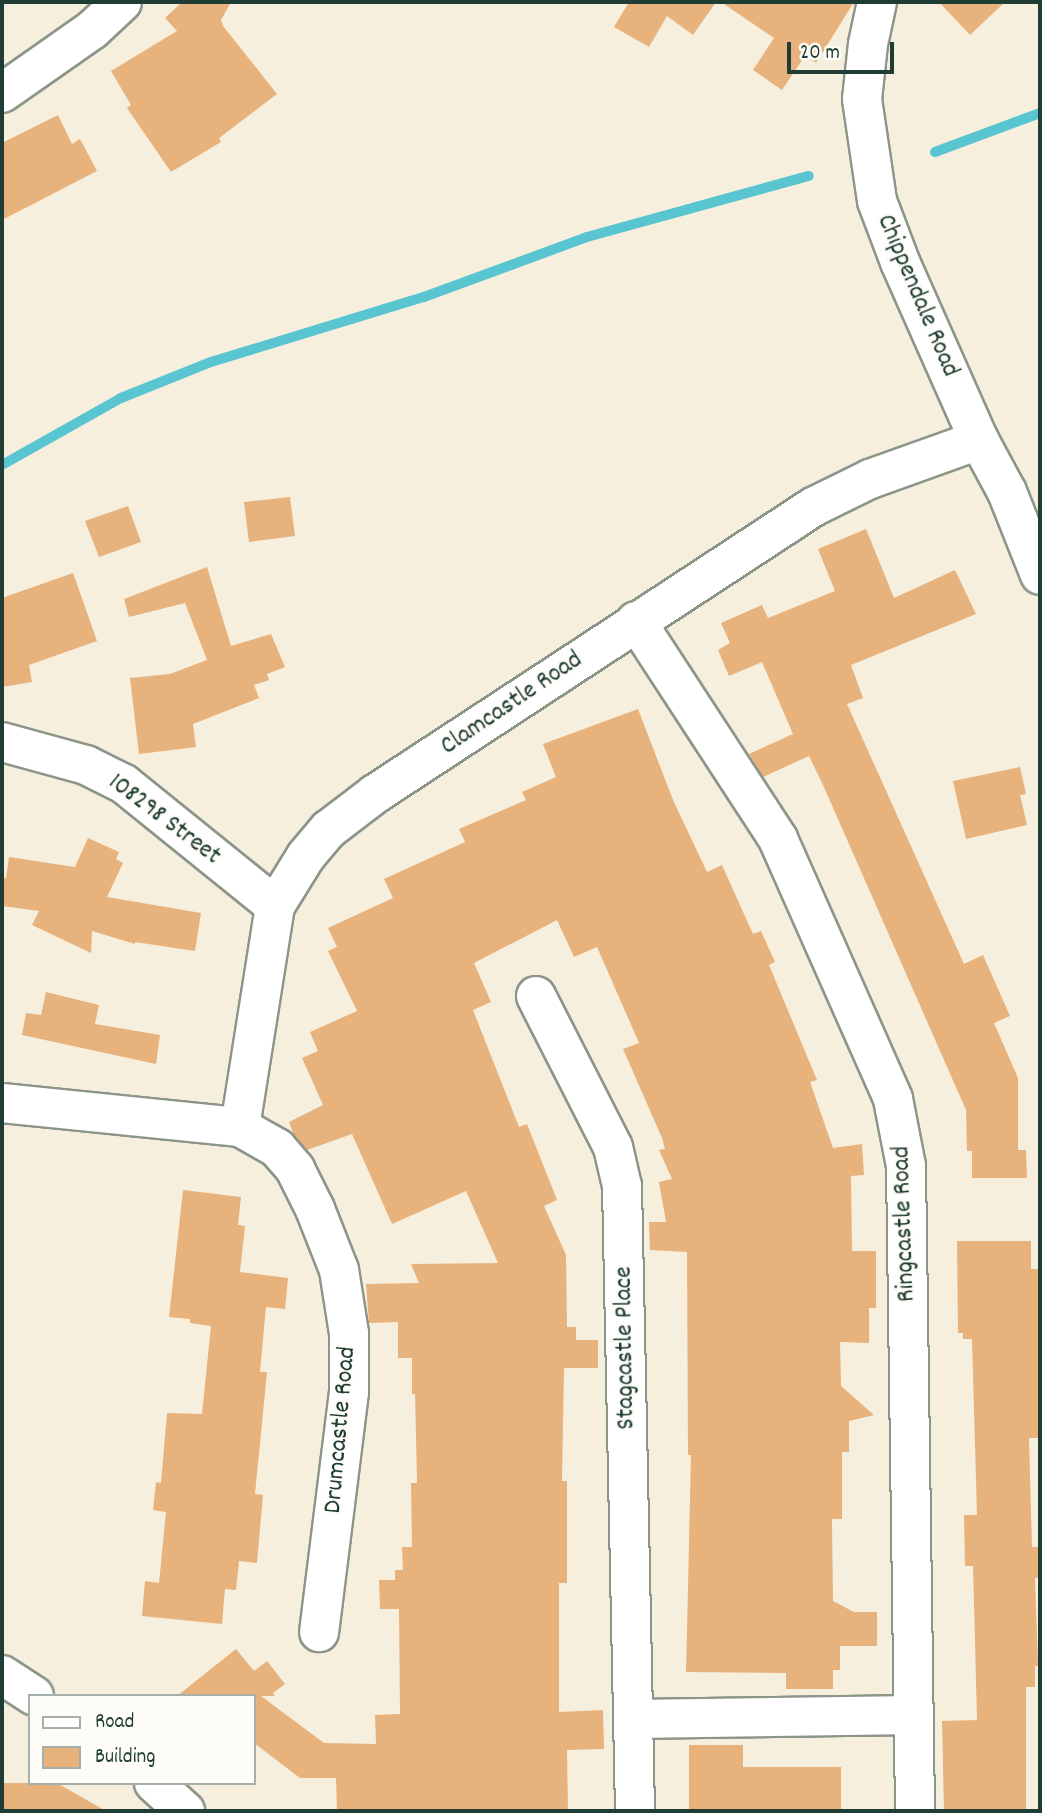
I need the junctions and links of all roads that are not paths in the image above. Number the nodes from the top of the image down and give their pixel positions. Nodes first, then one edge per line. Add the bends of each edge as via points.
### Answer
1 (122, 2) edge
2 (877, 2) edge
3 (2, 93) edge
4 (979, 440) junction
5 (1040, 575) edge
6 (636, 621) junction
7 (2, 742) edge
8 (275, 906) junction
9 (537, 996) dead end
10 (2, 1103) edge
11 (240, 1127) junction
12 (319, 1633) dead end
13 (2, 1675) edge
14 (31, 1694) edge
15 (914, 1715) junction
16 (634, 1719) junction
17 (156, 1785) edge
18 (185, 1811) edge
19 (635, 1811) edge
20 (915, 1811) edge

1 - 3 street via 92,30
2 - 4 street, Chippendale Road via 862,99 877,201
4 - 5 street, Chippendale Road via 1007,492
4 - 6 street, Clamcastle Road via 870,479 813,507
6 - 8 street, Clamcastle Road via 329,829
6 - 15 street, Ringcastle Road via 778,839 893,1099 906,1166
7 - 8 street, 108298 Street via 86,765 124,784
8 - 11 street, Clamcastle Road
9 - 16 street, Stagcastle Place via 613,1147 622,1186
10 - 11 street, Drumcastle Road
11 - 12 street, Drumcastle Road via 278,1148 295,1169 339,1270 345,1307 349,1392
13 - 14 street
15 - 16 street
15 - 20 street, Ringcastle Road
16 - 19 street, Stagcastle Place
17 - 18 street

